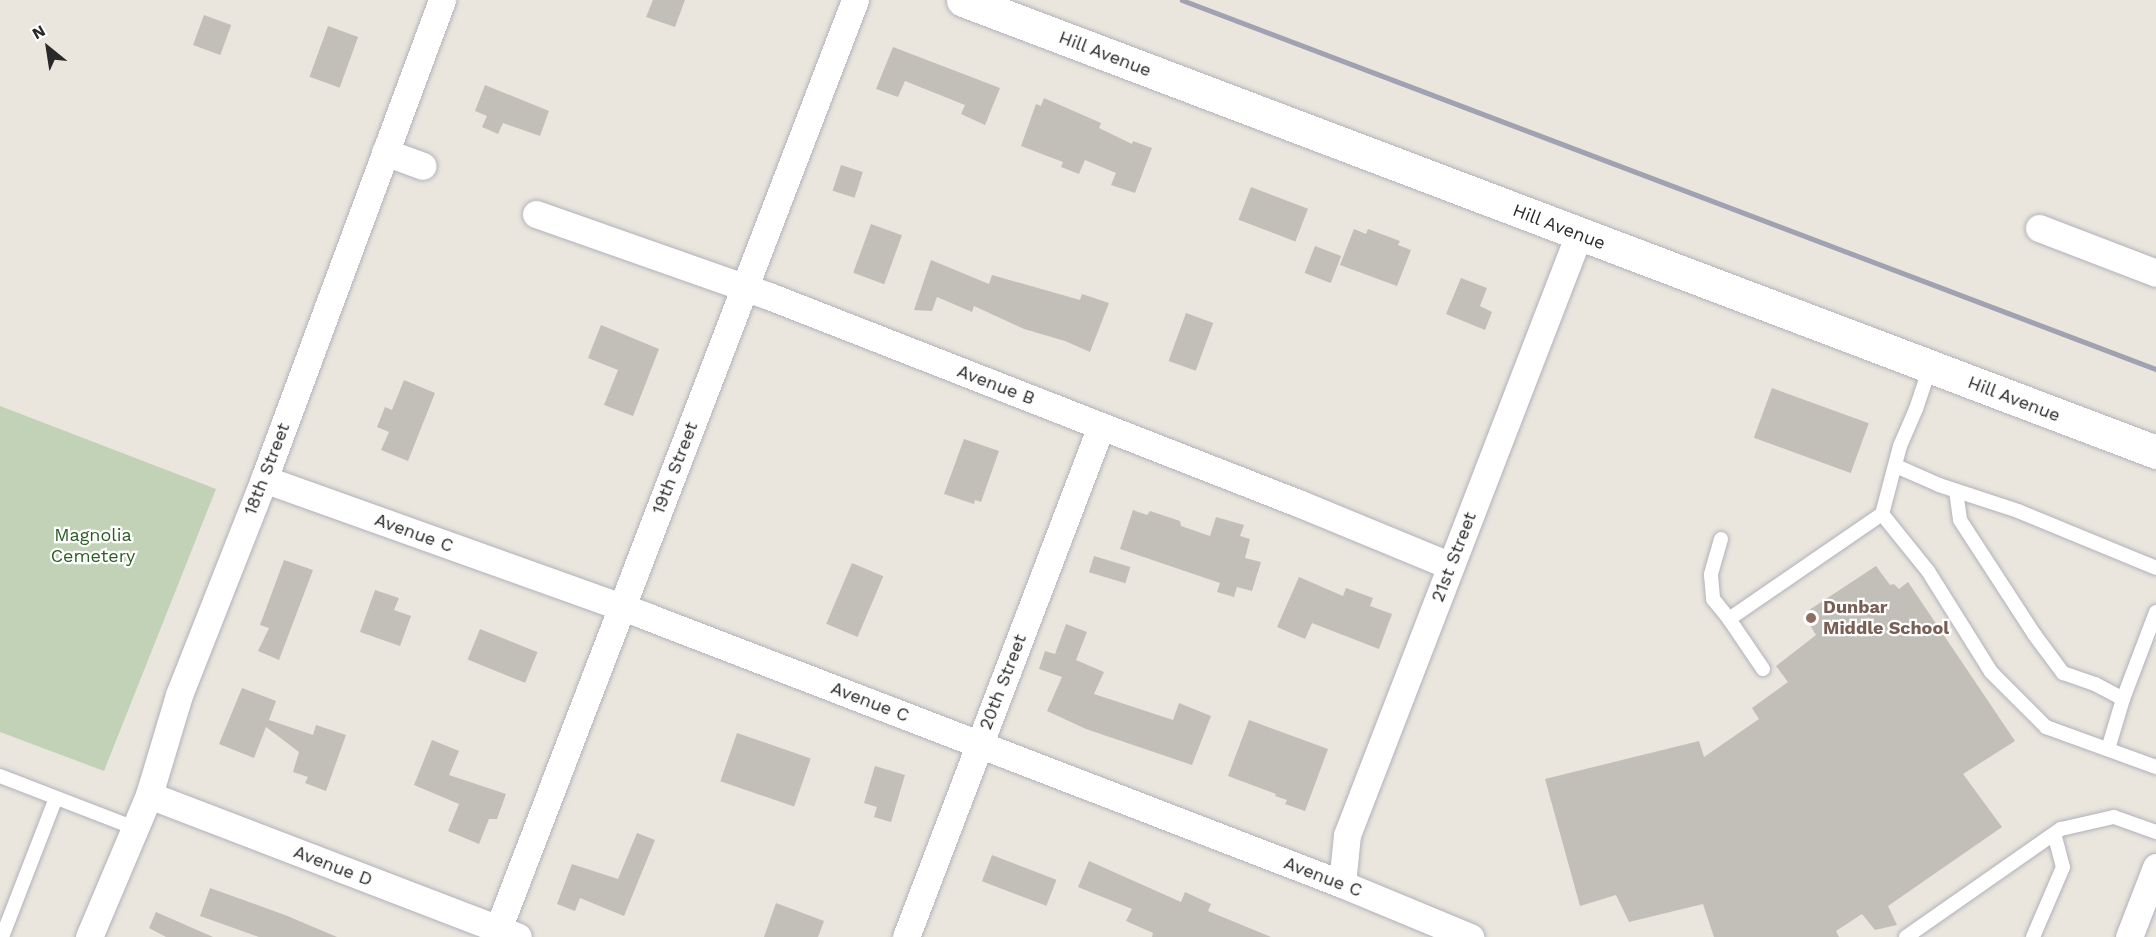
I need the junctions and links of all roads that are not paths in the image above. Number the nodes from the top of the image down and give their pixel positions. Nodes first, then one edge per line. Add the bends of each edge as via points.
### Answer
1 (442, 0) edge
2 (855, 0) edge
3 (963, 0) edge
4 (386, 152) junction
5 (423, 166) dead end
6 (536, 214) dead end
7 (2039, 228) dead end
8 (1579, 234) junction
9 (2156, 273) edge
10 (745, 287) junction
11 (1930, 367) junction
12 (1101, 426) junction
13 (2156, 452) edge
14 (1896, 466) junction
15 (264, 479) junction
16 (1956, 490) junction
17 (1882, 514) junction
18 (1720, 539) dead end
19 (1451, 566) junction
20 (2156, 568) edge
21 (622, 607) junction
22 (2156, 612) edge
23 (1729, 619) junction
24 (1763, 669) dead end
25 (2123, 699) junction
26 (980, 744) junction
27 (2108, 749) junction
28 (2156, 767) edge
29 (0, 776) edge
30 (149, 795) junction
31 (56, 798) junction
32 (135, 828) junction
33 (2156, 832) edge
34 (2054, 834) junction
35 (2156, 867) edge
36 (1342, 884) junction
37 (504, 935) edge
38 (2, 937) edge
39 (89, 937) edge
40 (906, 937) edge
41 (1470, 937) edge
42 (1906, 937) edge
43 (2033, 937) edge
44 (2129, 937) edge

1 - 4 street, 18th Street
2 - 10 street, 19th Street
3 - 8 street, Hill Avenue
4 - 5 street
4 - 15 street, 18th Street
6 - 10 street, Avenue B
7 - 9 street
8 - 11 street, Hill Avenue
8 - 19 street, 21st Street
10 - 12 street, Avenue B
10 - 21 street, 19th Street
11 - 13 street, Hill Avenue
11 - 14 lane
12 - 19 street, Avenue B
12 - 26 street, 20th Street
14 - 16 lane
14 - 17 lane
15 - 21 street, Avenue C
15 - 30 street, 18th Street via 179,695
16 - 20 lane
16 - 25 lane via 1960,520 2063,673
17 - 23 lane
17 - 27 lane via 1928,571 1991,672 2046,727
18 - 23 lane via 1711,575 1713,599
19 - 36 street, 21st Street via 1347,835
21 - 26 street, Avenue C
21 - 37 street, 19th Street
22 - 25 lane
23 - 24 lane
25 - 27 lane
26 - 36 street, Avenue C
26 - 40 street, 20th Street
27 - 28 lane
29 - 31 lane
30 - 32 street, 18th Street
30 - 37 street, Avenue D
31 - 32 lane
31 - 38 lane
32 - 39 street, 18th Street
33 - 34 lane via 2114,817
34 - 42 lane
34 - 43 lane via 2063,867
35 - 44 street
36 - 41 street, Avenue C

